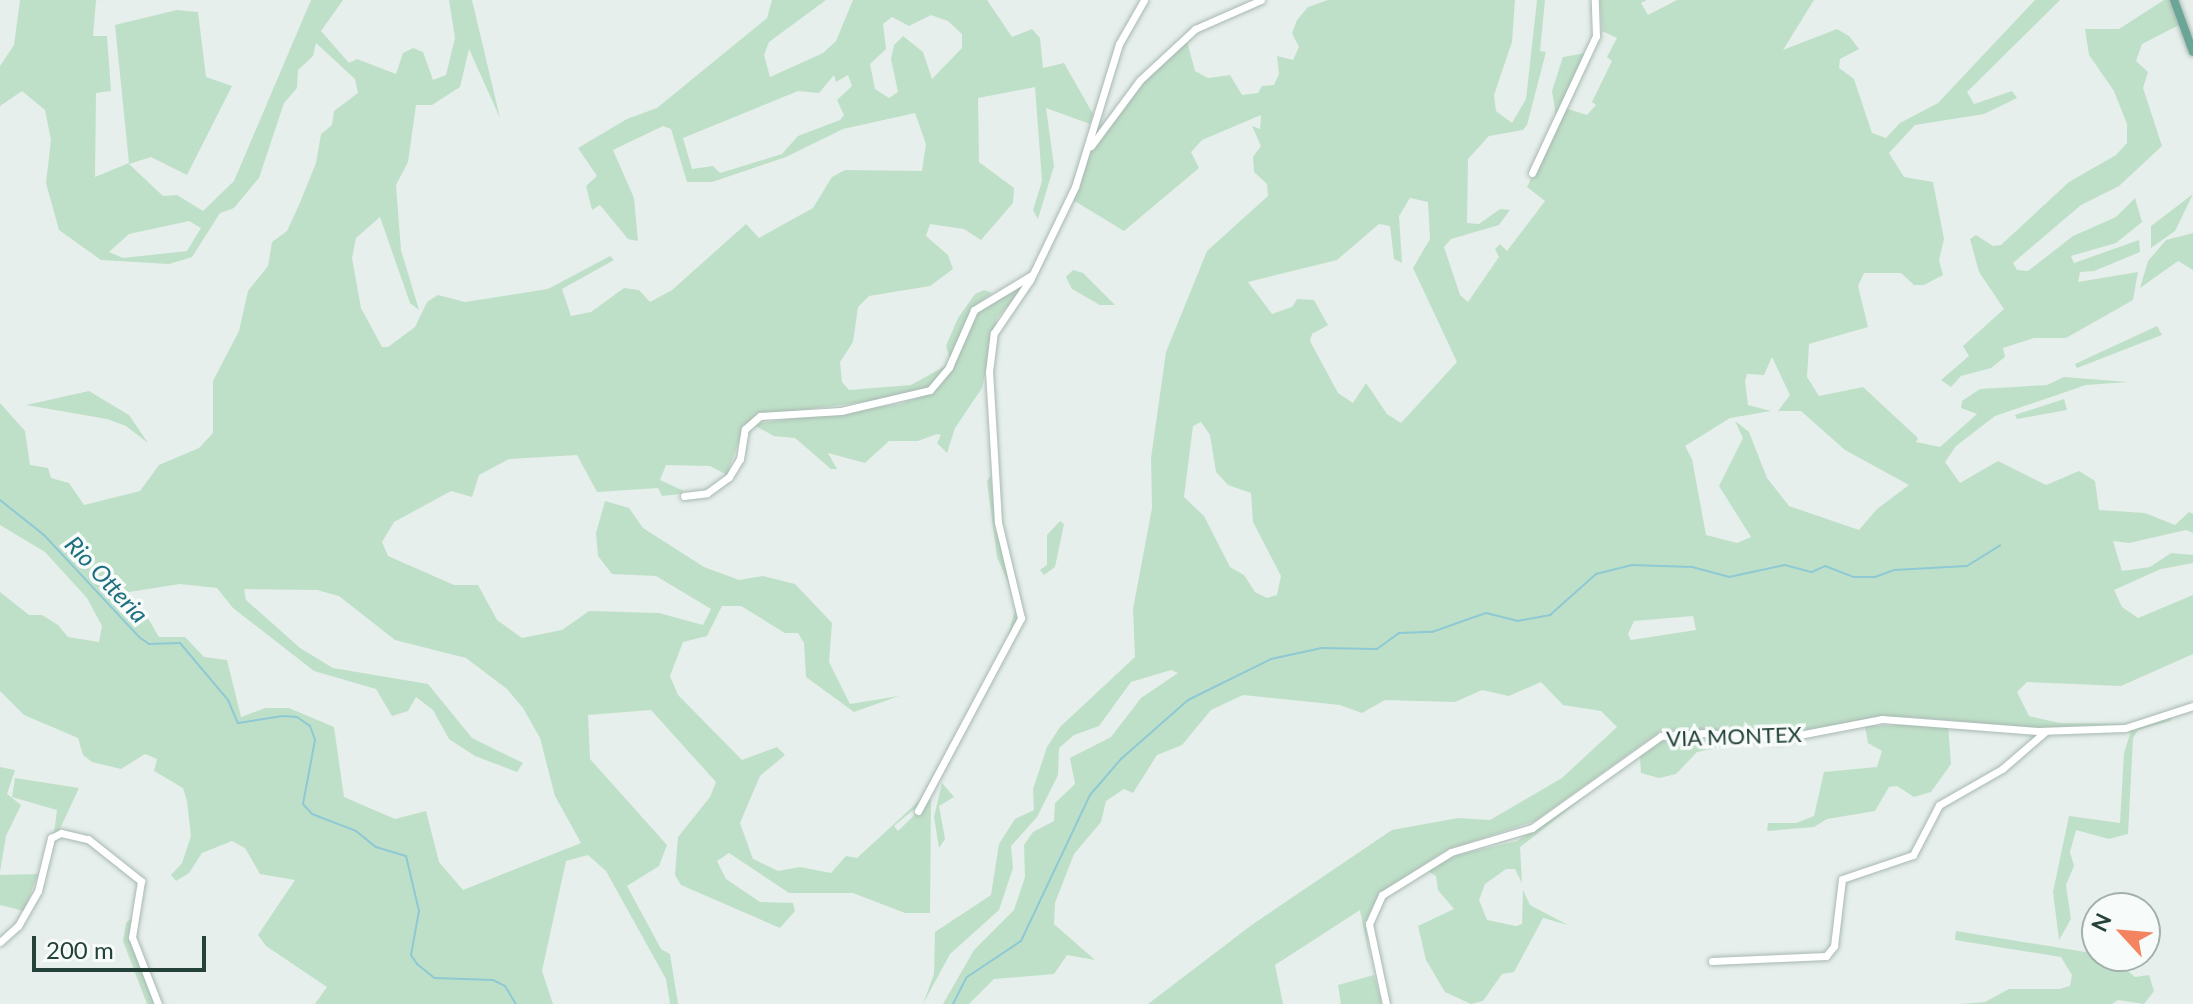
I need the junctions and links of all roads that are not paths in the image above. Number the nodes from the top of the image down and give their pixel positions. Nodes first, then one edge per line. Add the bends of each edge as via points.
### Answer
1 (1144, 0) edge
2 (1261, 0) edge
3 (1595, 0) edge
4 (2174, 0) edge
5 (2193, 52) edge
6 (1087, 151) junction
7 (1532, 173) dead end
8 (1036, 268) junction
9 (684, 496) dead end
10 (2193, 706) edge
11 (2046, 731) junction
12 (918, 811) dead end
13 (0, 942) edge
14 (1712, 961) dead end
15 (158, 1004) edge
16 (1386, 1004) edge

1 - 6 street via 1119,44
2 - 6 street via 1195,29 1140,80
3 - 7 street via 1596,36
4 - 5 main road
6 - 8 street
8 - 9 street via 1020,285 974,310 949,367 930,390 841,411 760,416 745,429 740,459 729,477 707,493
8 - 12 street via 997,323 989,372 998,522 1021,603 1020,625 979,690
10 - 11 street, VIA MONTEX via 2125,728
11 - 14 street via 2002,769 1939,805 1913,855 1842,879 1834,946 1826,956
11 - 16 street, VIA MONTEX via 1882,719 1789,738 1661,736 1532,828 1451,852 1382,895 1369,924
13 - 15 street via 18,926 37,893 51,838 61,833 88,839 141,881 132,937

